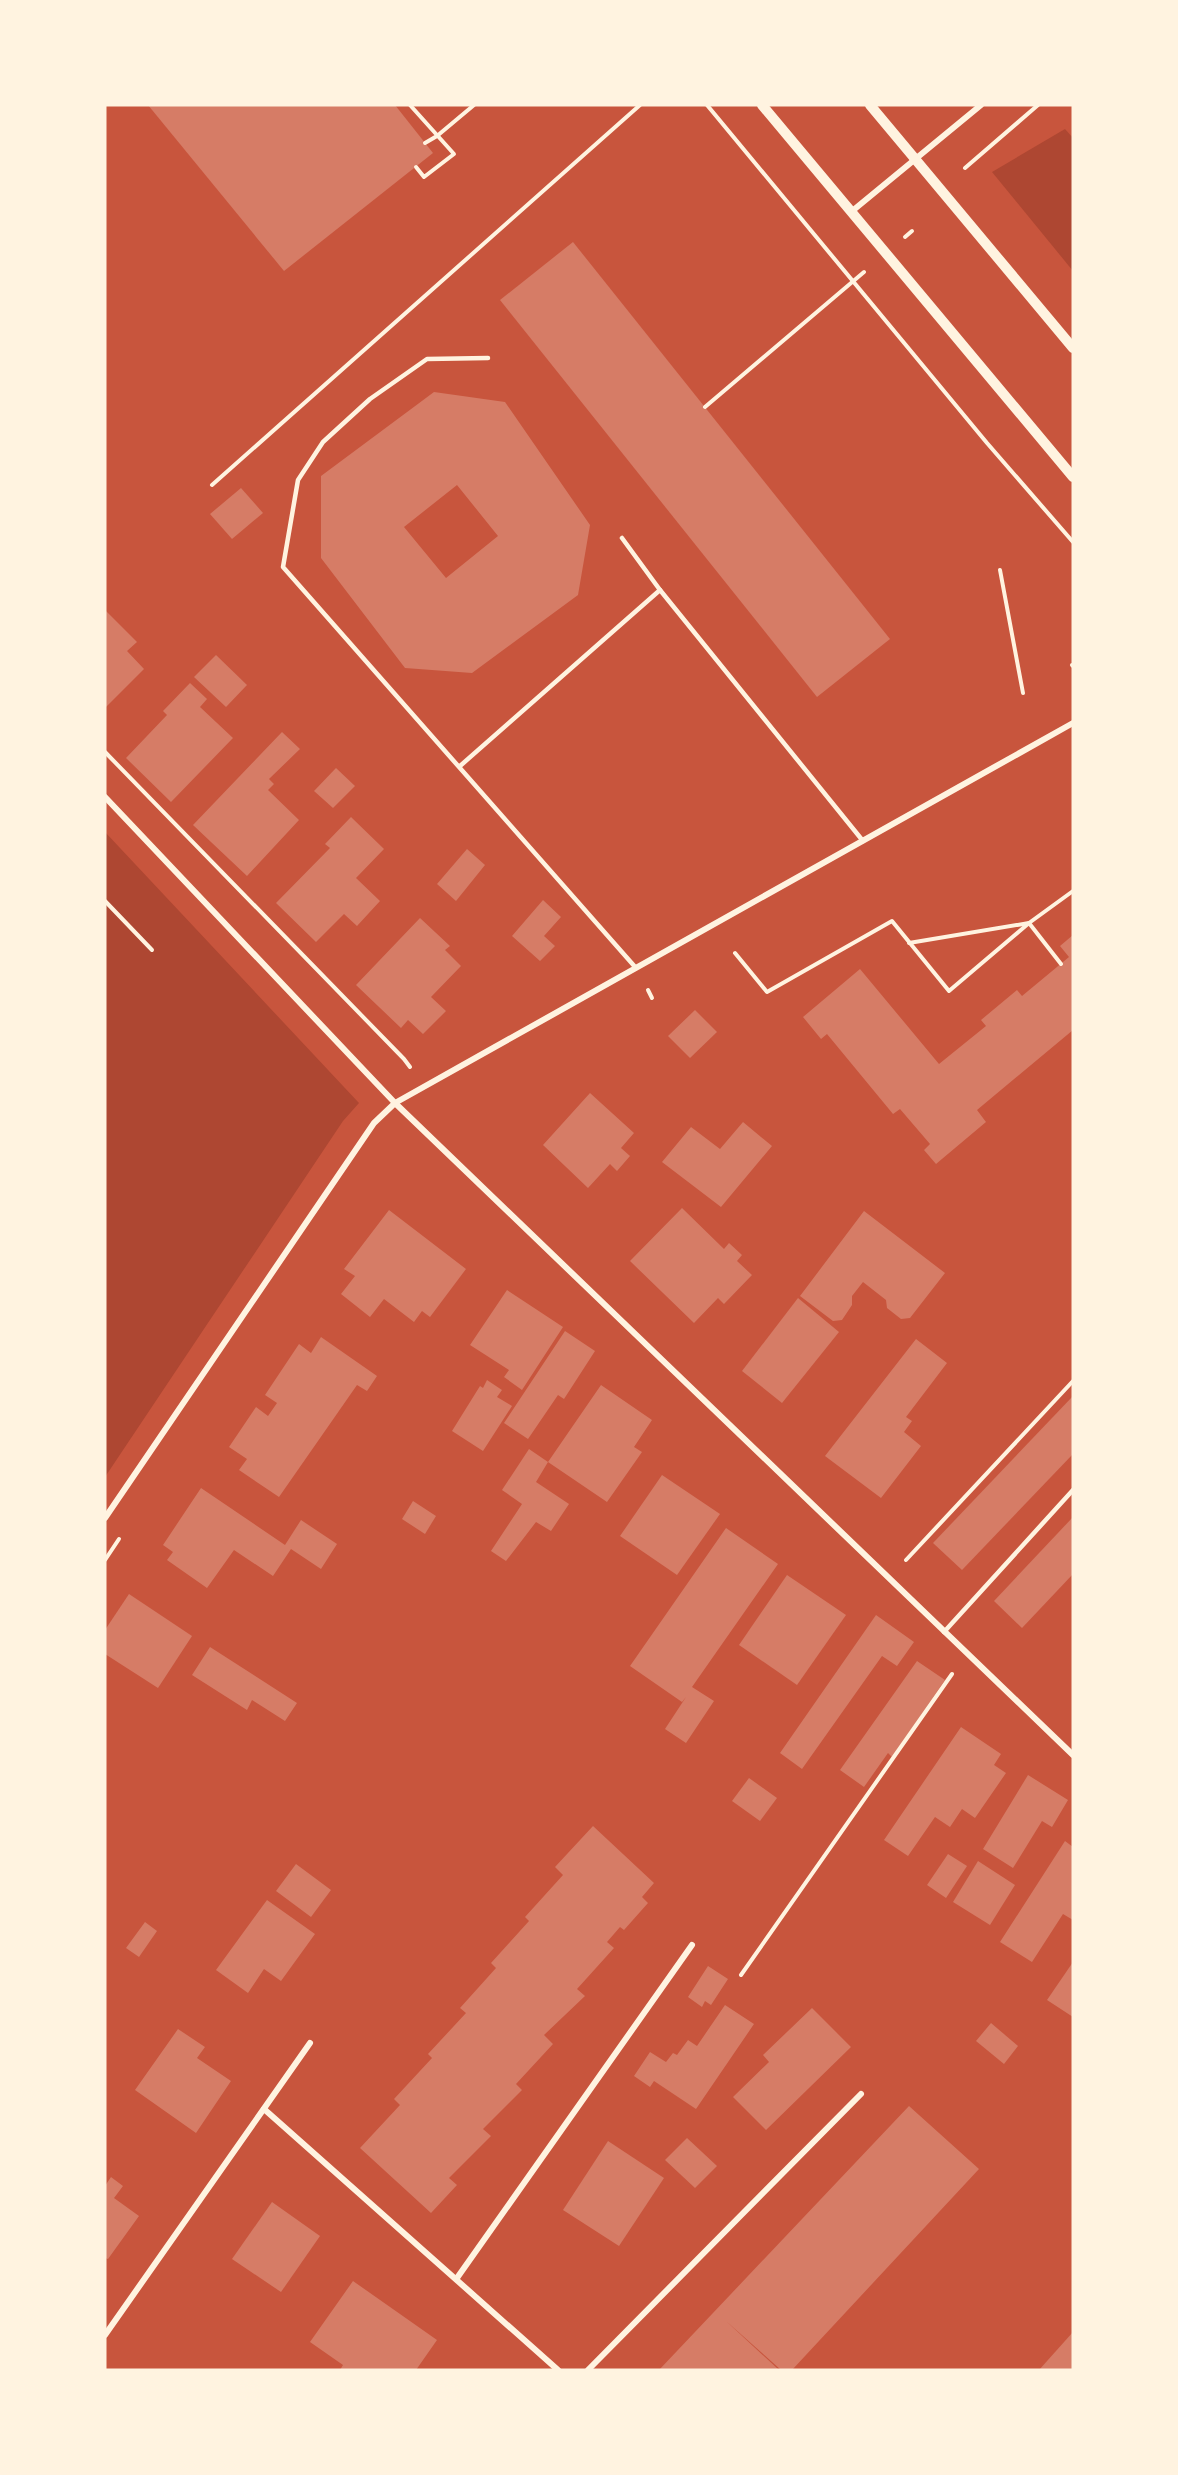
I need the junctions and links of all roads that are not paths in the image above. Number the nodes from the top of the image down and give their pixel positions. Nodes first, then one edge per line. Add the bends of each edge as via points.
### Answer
1 (762, 105) edge
2 (870, 105) edge
3 (981, 105) edge
4 (916, 160) junction
5 (851, 212) junction
6 (1073, 348) edge
7 (488, 358) dead end
8 (1073, 477) edge
9 (622, 538) dead end
10 (660, 590) junction
11 (1073, 723) edge
12 (460, 766) junction
13 (105, 797) edge
14 (863, 841) junction
15 (636, 968) junction
16 (395, 1103) junction
17 (1073, 1490) edge
18 (105, 1518) edge
19 (944, 1632) junction
20 (1073, 1755) edge
21 (692, 1945) dead end
22 (310, 2043) dead end
23 (861, 2094) dead end
24 (264, 2109) junction
25 (457, 2278) junction
26 (105, 2335) edge
27 (558, 2370) edge
28 (588, 2370) edge

1 - 5 street
2 - 4 street
3 - 4 street
4 - 5 street
4 - 6 street
5 - 8 street
7 - 12 lane via 427,359 370,399 323,442 298,480 283,567
9 - 10 lane
10 - 12 lane
10 - 14 lane
11 - 14 street
12 - 15 lane
13 - 16 street
14 - 15 street
15 - 16 street
16 - 18 street via 374,1123
16 - 19 street
17 - 19 lane
19 - 20 street
21 - 25 street
22 - 24 street
23 - 28 street
24 - 25 street
24 - 26 street
25 - 27 street

